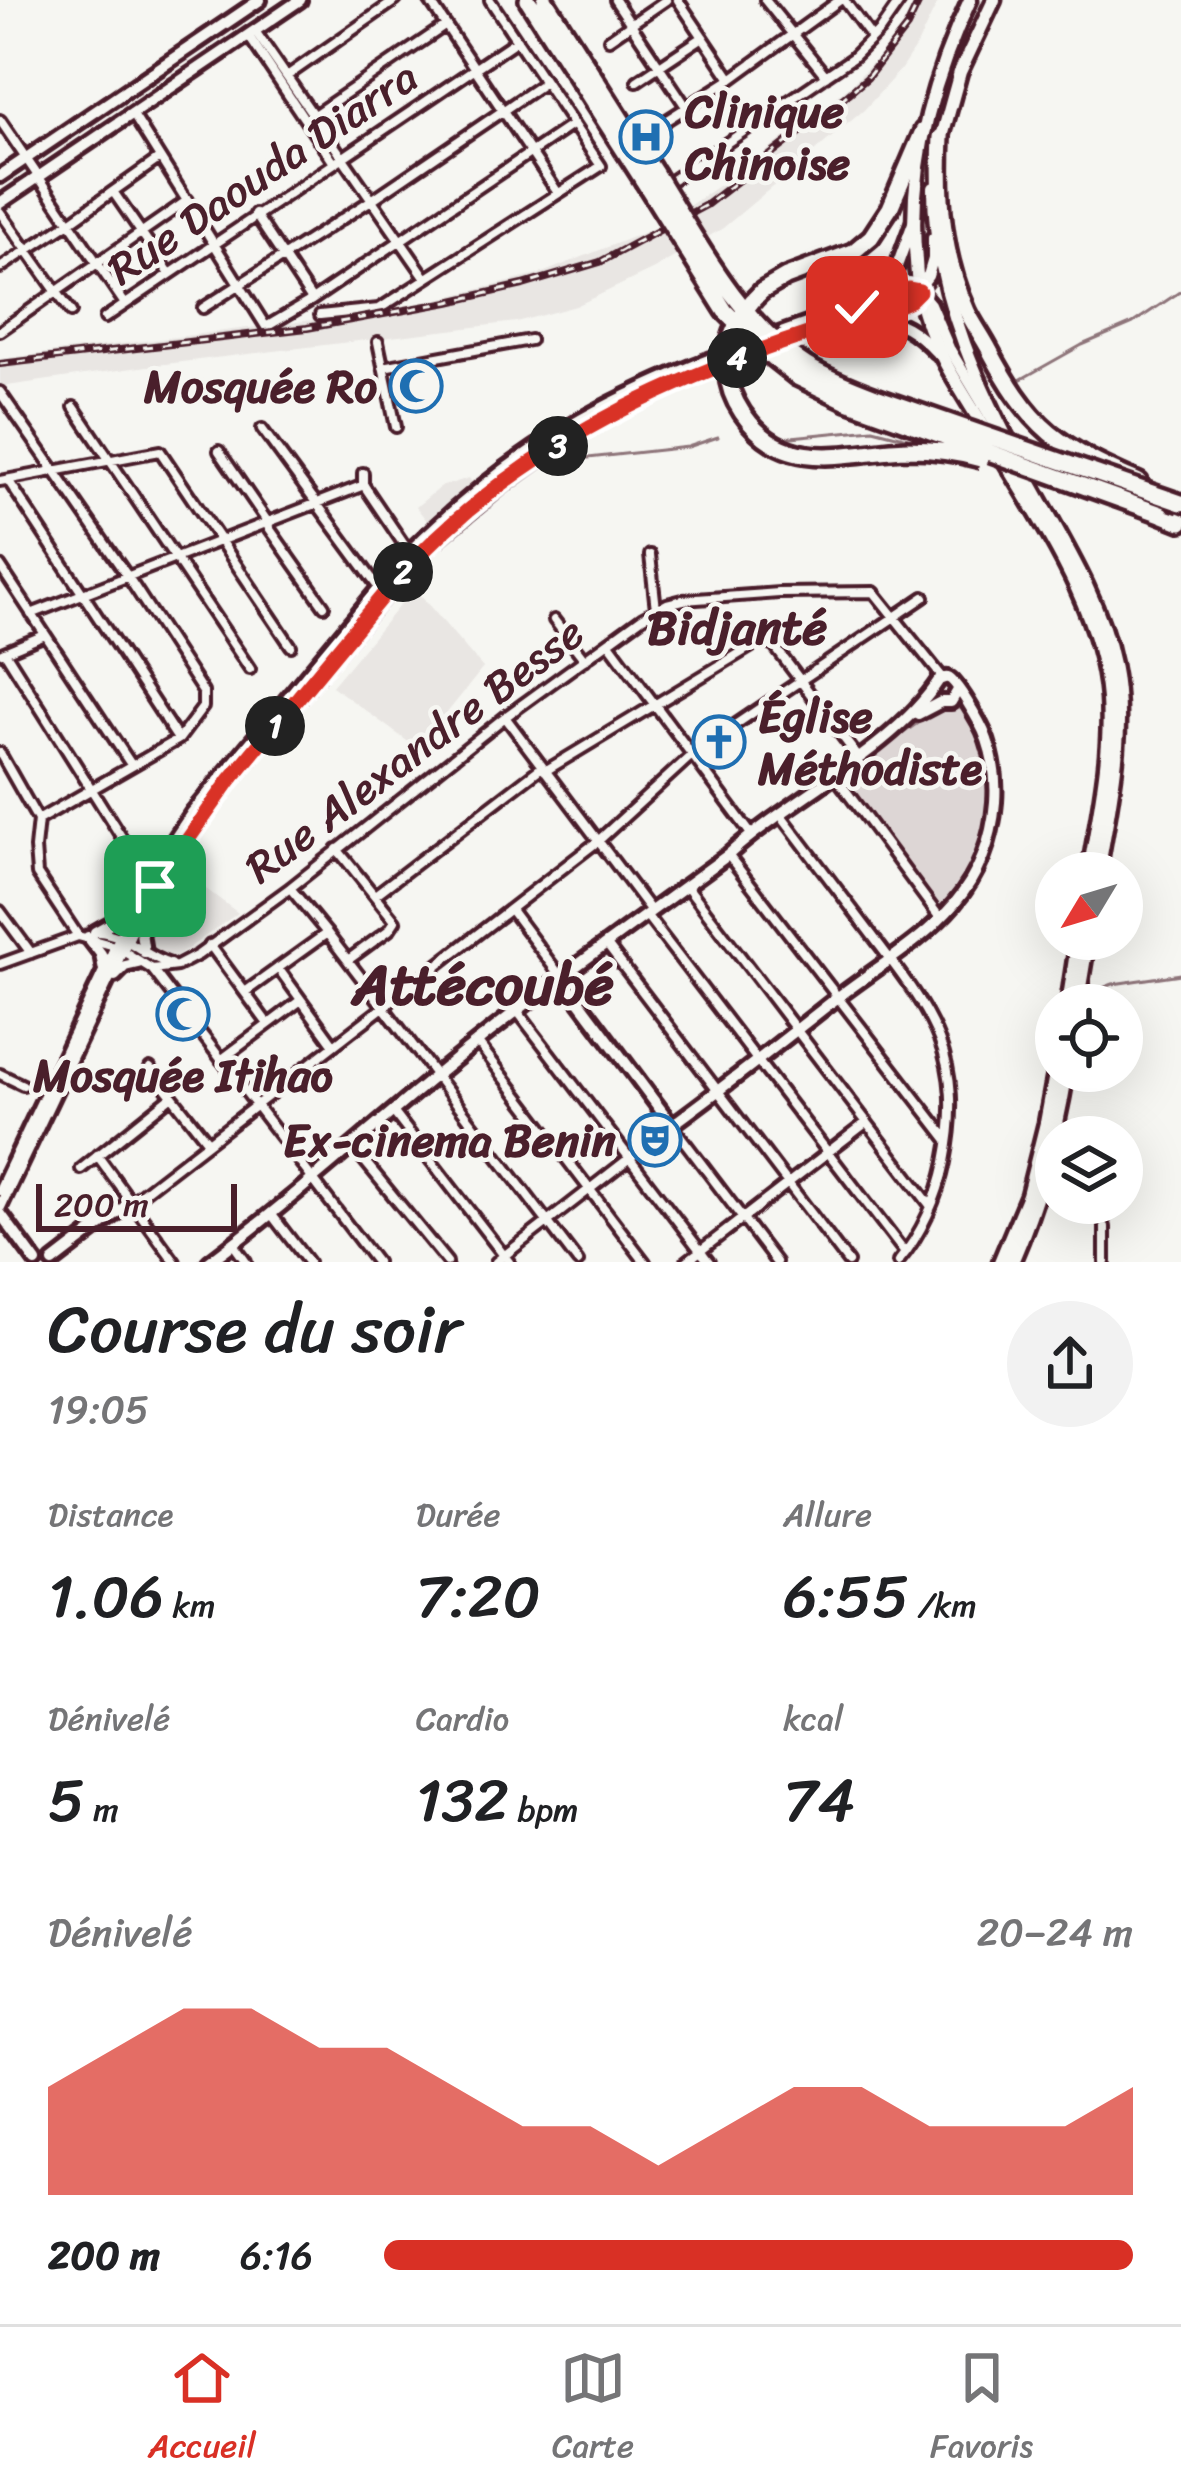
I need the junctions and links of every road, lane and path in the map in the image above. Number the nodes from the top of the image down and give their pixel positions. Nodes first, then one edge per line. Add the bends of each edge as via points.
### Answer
1 (260, 0) edge
2 (300, 0) edge
3 (396, 0) edge
4 (429, 0) edge
5 (490, 0) edge
6 (528, 0) edge
7 (545, 0) edge
8 (615, 0) edge
9 (666, 0) edge
10 (678, 0) edge
11 (765, 0) edge
12 (842, 0) edge
13 (901, 0) edge
14 (970, 0) edge
15 (994, 0) edge
16 (631, 24) junction
17 (446, 25) junction
18 (252, 33) junction
19 (793, 34) junction
20 (703, 37) junction
21 (872, 38) junction
22 (609, 39) dead end
23 (517, 40) junction
24 (659, 66) junction
25 (474, 69) junction
26 (286, 76) junction
27 (826, 76) junction
28 (731, 79) junction
29 (637, 81) dead end
30 (545, 82) junction
31 (687, 108) junction
32 (502, 111) junction
33 (133, 113) junction
34 (314, 115) junction
35 (0, 120) edge
36 (573, 124) junction
37 (651, 130) dead end
38 (923, 131) junction
39 (941, 137) junction
40 (529, 153) junction
41 (160, 158) junction
42 (338, 160) junction
43 (32, 167) junction
44 (0, 176) edge
45 (649, 177) junction
46 (672, 180) dead end
47 (114, 193) junction
48 (558, 193) junction
49 (373, 199) junction
50 (188, 200) junction
51 (0, 202) edge
52 (934, 211) junction
53 (0, 212) edge
54 (255, 214) junction
55 (70, 222) junction
56 (913, 222) junction
57 (142, 232) junction
58 (402, 239) junction
59 (215, 242) junction
60 (26, 251) junction
61 (284, 257) junction
62 (98, 263) junction
63 (0, 268) edge
64 (170, 274) junction
65 (426, 278) junction
66 (242, 285) junction
67 (56, 290) junction
68 (919, 291) junction
69 (312, 299) junction
70 (124, 304) junction
71 (203, 308) dead end
72 (71, 312) dead end
73 (859, 312) junction
74 (320, 315) dead end
75 (105, 318) dead end
76 (0, 331) edge
77 (530, 340) dead end
78 (378, 342) dead end
79 (948, 366) junction
80 (383, 367) junction
81 (0, 392) edge
82 (74, 407) dead end
83 (396, 427) dead end
84 (262, 429) dead end
85 (219, 451) dead end
86 (1013, 452) junction
87 (108, 459) junction
88 (53, 469) junction
89 (363, 473) dead end
90 (4, 480) edge
91 (364, 485) junction
92 (1181, 502) edge
93 (317, 504) junction
94 (1161, 514) junction
95 (1181, 522) edge
96 (268, 524) junction
97 (223, 541) junction
98 (409, 552) junction
99 (650, 555) dead end
100 (175, 560) junction
101 (0, 566) edge
102 (128, 578) junction
103 (378, 586) junction
104 (81, 595) junction
105 (924, 597) dead end
106 (324, 606) dead end
107 (656, 609) junction
108 (32, 614) junction
109 (896, 616) junction
110 (554, 620) dead end
111 (45, 635) junction
112 (609, 643) junction
113 (291, 646) dead end
114 (2, 653) edge
115 (585, 660) junction
116 (250, 669) dead end
117 (943, 678) junction
118 (799, 681) junction
119 (958, 690) junction
120 (937, 696) junction
121 (653, 705) junction
122 (505, 717) junction
123 (178, 739) junction
124 (0, 753) edge
125 (690, 756) junction
126 (858, 757) junction
127 (132, 766) junction
128 (544, 769) junction
129 (834, 775) junction
130 (91, 789) junction
131 (781, 815) junction
132 (38, 820) junction
133 (751, 834) junction
134 (598, 841) junction
135 (338, 849) junction
136 (1092, 852) edge
137 (1101, 852) edge
138 (728, 854) junction
139 (151, 876) junction
140 (686, 885) junction
141 (290, 888) junction
142 (375, 895) junction
143 (511, 910) junction
144 (0, 911) edge
145 (136, 913) junction
146 (650, 914) junction
147 (941, 919) junction
148 (327, 933) junction
149 (87, 935) junction
150 (121, 943) junction
151 (210, 945) junction
152 (607, 945) junction
153 (31, 953) junction
154 (141, 957) junction
155 (890, 959) junction
156 (348, 960) junction
157 (0, 964) edge
158 (177, 966) junction
159 (278, 968) junction
160 (152, 969) junction
161 (104, 970) junction
162 (562, 978) junction
163 (106, 988) junction
164 (245, 992) junction
165 (838, 998) junction
166 (301, 1000) junction
167 (383, 1008) junction
168 (518, 1012) junction
169 (268, 1024) junction
170 (796, 1030) junction
171 (478, 1043) junction
172 (334, 1045) junction
173 (221, 1060) junction
174 (758, 1060) junction
175 (150, 1068) dead end
176 (0, 1074) edge
177 (436, 1075) junction
178 (23, 1085) dead end
179 (718, 1091) junction
180 (1052, 1092) edge
181 (1063, 1092) edge
182 (172, 1096) junction
183 (256, 1106) junction
184 (394, 1113) junction
185 (867, 1122) junction
186 (673, 1125) junction
187 (208, 1142) junction
188 (949, 1142) junction
189 (353, 1147) junction
190 (829, 1152) junction
191 (98, 1155) junction
192 (632, 1158) junction
193 (81, 1169) dead end
194 (313, 1182) junction
195 (788, 1183) junction
196 (0, 1190) edge
197 (590, 1190) junction
198 (131, 1202) junction
199 (931, 1206) junction
200 (0, 1210) edge
201 (272, 1215) junction
202 (743, 1217) junction
203 (548, 1222) junction
204 (1105, 1227) dead end
205 (0, 1234) edge
206 (16, 1234) junction
207 (232, 1244) junction
208 (701, 1251) junction
209 (905, 1253) junction
210 (503, 1260) edge
211 (36, 1262) edge
212 (53, 1262) edge
213 (175, 1262) edge
214 (209, 1262) edge
215 (246, 1262) edge
216 (308, 1262) edge
217 (376, 1262) edge
218 (447, 1262) edge
219 (578, 1262) edge
220 (645, 1262) edge
221 (686, 1262) edge
222 (709, 1262) edge
223 (776, 1262) edge
224 (848, 1262) edge
225 (898, 1262) edge
226 (1000, 1262) edge
227 (1012, 1262) edge
228 (1106, 1262) edge

1 - 43 main road via 115,95
2 - 18 main road
3 - 26 street
4 - 17 street
5 - 23 street
6 - 45 highway
7 - 45 highway
8 - 16 street
9 - 16 street
10 - 20 street
11 - 19 street
12 - 19 street
12 - 21 street
13 - 21 street
14 - 38 main road
15 - 39 main road
16 - 22 street
16 - 24 street
17 - 25 street
17 - 34 street
18 - 26 street
18 - 33 main road
18 - 42 street
19 - 27 street
19 - 28 street
20 - 24 street
20 - 28 street
21 - 27 street
23 - 25 street, Rue Daouda Diarra
23 - 30 street
24 - 29 street
24 - 31 street
25 - 32 street
25 - 42 street, Rue Daouda Diarra
26 - 34 street
27 - 46 street
28 - 31 street
30 - 32 street
30 - 36 street
31 - 37 street
32 - 40 street
32 - 49 street
33 - 41 street
33 - 43 main road
34 - 42 street
35 - 43 street
36 - 40 street
36 - 48 street via 602,166
38 - 56 main road
38 - 94 highway, bridge via 871,237 762,291 740,317 728,378 745,418 784,450 805,456 939,450
39 - 52 main road
39 - 92 highway, bridge via 941,222 953,272 968,315 1015,393 1084,457
40 - 48 street
40 - 58 street
41 - 47 street
41 - 50 street
42 - 49 street
42 - 54 street, Rue Daouda Diarra
43 - 44 main road
43 - 51 main road
43 - 55 street
45 - 92 highway, bridge via 758,326 806,365 876,397
45 - 94 highway, bridge via 711,293 797,376
47 - 55 street
47 - 57 street
48 - 65 street
49 - 58 street
49 - 61 street
50 - 57 street
50 - 59 street
52 - 68 main road via 933,259
52 - 86 main road via 958,334
53 - 60 street
54 - 59 street, Rue Daouda Diarra
54 - 61 street
55 - 60 street
55 - 62 street
56 - 68 main road
56 - 73 main road via 893,277
57 - 62 street
57 - 64 street
58 - 65 street
58 - 69 street
59 - 64 street, Rue Daouda Diarra
59 - 66 street
60 - 63 street
60 - 67 street
61 - 66 street
61 - 69 street
62 - 67 street
62 - 70 street
64 - 70 street, Rue Daouda Diarra
65 - 74 street via 379,309
66 - 69 street via 266,327
66 - 71 street
67 - 72 street
67 - 76 street
68 - 73 main road via 904,303
68 - 79 main road
68 - 86 main road
70 - 75 street, Rue Daouda Diarra
73 - 79 main road via 902,322
73 - 98 main road via 660,380 570,425
73 - 145 main road via 604,417 471,510 418,555 245,762
77 - 80 street
78 - 80 street
79 - 136 main road via 1059,553 1096,638 1108,732
80 - 83 street
81 - 88 street
82 - 87 street
84 - 93 street
85 - 96 street
86 - 137 main road via 1088,589 1113,664 1118,733
87 - 88 street
87 - 97 street via 160,451
87 - 100 street
88 - 90 street
88 - 102 street
89 - 91 street
90 - 104 street
91 - 93 street
91 - 98 street
93 - 96 street
93 - 103 street
94 - 95 highway
96 - 97 street
96 - 106 street
97 - 100 street
97 - 113 street
98 - 103 main road
99 - 107 street
100 - 102 street
100 - 116 street
101 - 108 street
102 - 104 street
102 - 123 street via 203,692 203,707
103 - 139 main road via 192,813
104 - 108 street
104 - 123 street
105 - 109 street
107 - 109 street, Rue Alexandre Besse via 683,600 869,591
107 - 112 street, Rue Alexandre Besse
108 - 111 street
109 - 117 street, Rue Alexandre Besse
109 - 118 street
110 - 115 street
111 - 114 street
111 - 127 street
112 - 115 street, Rue Alexandre Besse
112 - 121 street
114 - 130 street
115 - 122 street, Rue Alexandre Besse
117 - 119 main road
117 - 120 main road
118 - 121 street via 765,641
118 - 125 street
118 - 126 street
119 - 120 main road via 954,699
119 - 147 main road via 987,742 995,803 985,857
120 - 126 main road
121 - 125 street
121 - 128 street
122 - 128 street
122 - 135 street, Rue Alexandre Besse
123 - 127 street
124 - 132 street
125 - 133 street
125 - 134 street
126 - 129 main road
127 - 130 street
128 - 134 street
128 - 142 street
129 - 131 main road
129 - 147 street
130 - 132 street
130 - 139 street
131 - 133 main road
131 - 155 street
132 - 149 street via 38,874
133 - 138 main road
134 - 143 street
134 - 146 street
135 - 141 street, Rue Alexandre Besse
135 - 142 street
138 - 140 main road
138 - 165 street
139 - 145 main road
140 - 146 main road
140 - 170 street
141 - 148 street
141 - 151 street, Rue Alexandre Besse
142 - 156 street via 395,922
143 - 162 street
143 - 167 street
144 - 153 street
145 - 149 main road
145 - 150 main road
145 - 154 main road
146 - 152 main road
146 - 174 street
147 - 155 main road
148 - 156 street
148 - 159 street
149 - 150 street
149 - 153 street
149 - 161 main road
150 - 154 street
150 - 161 main road
150 - 163 main road
151 - 158 street, Rue Alexandre Besse
151 - 164 street
152 - 162 main road
152 - 179 street
153 - 157 street
154 - 158 street
154 - 160 street
154 - 163 main road
155 - 165 main road
155 - 188 street via 941,1041
156 - 167 street
158 - 160 street, Rue Alexandre Besse
159 - 164 street
159 - 166 street
160 - 173 street
161 - 196 main road
162 - 168 main road
162 - 186 main road
163 - 200 main road
164 - 169 street
165 - 170 main road
165 - 188 street
166 - 169 street
166 - 172 street
167 - 172 street
167 - 177 street
168 - 171 main road
168 - 192 street
169 - 173 street
170 - 174 main road
170 - 185 street
171 - 177 main road
171 - 197 street
172 - 183 street
173 - 183 street
174 - 179 main road
174 - 190 street
175 - 182 street
176 - 178 street
177 - 184 main road
177 - 203 street
179 - 186 main road
179 - 195 street
180 - 226 main road via 1028,1195
181 - 227 main road via 1040,1191
182 - 187 street
182 - 191 street
183 - 187 street
183 - 194 street
184 - 189 main road
184 - 210 street
185 - 190 street
185 - 199 street
186 - 192 street
186 - 202 street
187 - 198 street
188 - 199 street
189 - 194 main road
189 - 218 street
190 - 195 street
190 - 209 street
191 - 193 street
191 - 198 street
192 - 197 street
192 - 208 street
194 - 201 main road
194 - 217 street
195 - 202 street
195 - 224 street
197 - 203 street
197 - 220 street
198 - 212 main road
198 - 213 street
199 - 209 street
200 - 206 main road
201 - 207 main road
201 - 216 street
202 - 208 street
202 - 223 street
203 - 210 street
203 - 219 street
204 - 228 street
205 - 206 main road
206 - 211 main road
207 - 214 main road
207 - 215 street
208 - 221 street
208 - 222 street
209 - 225 street

